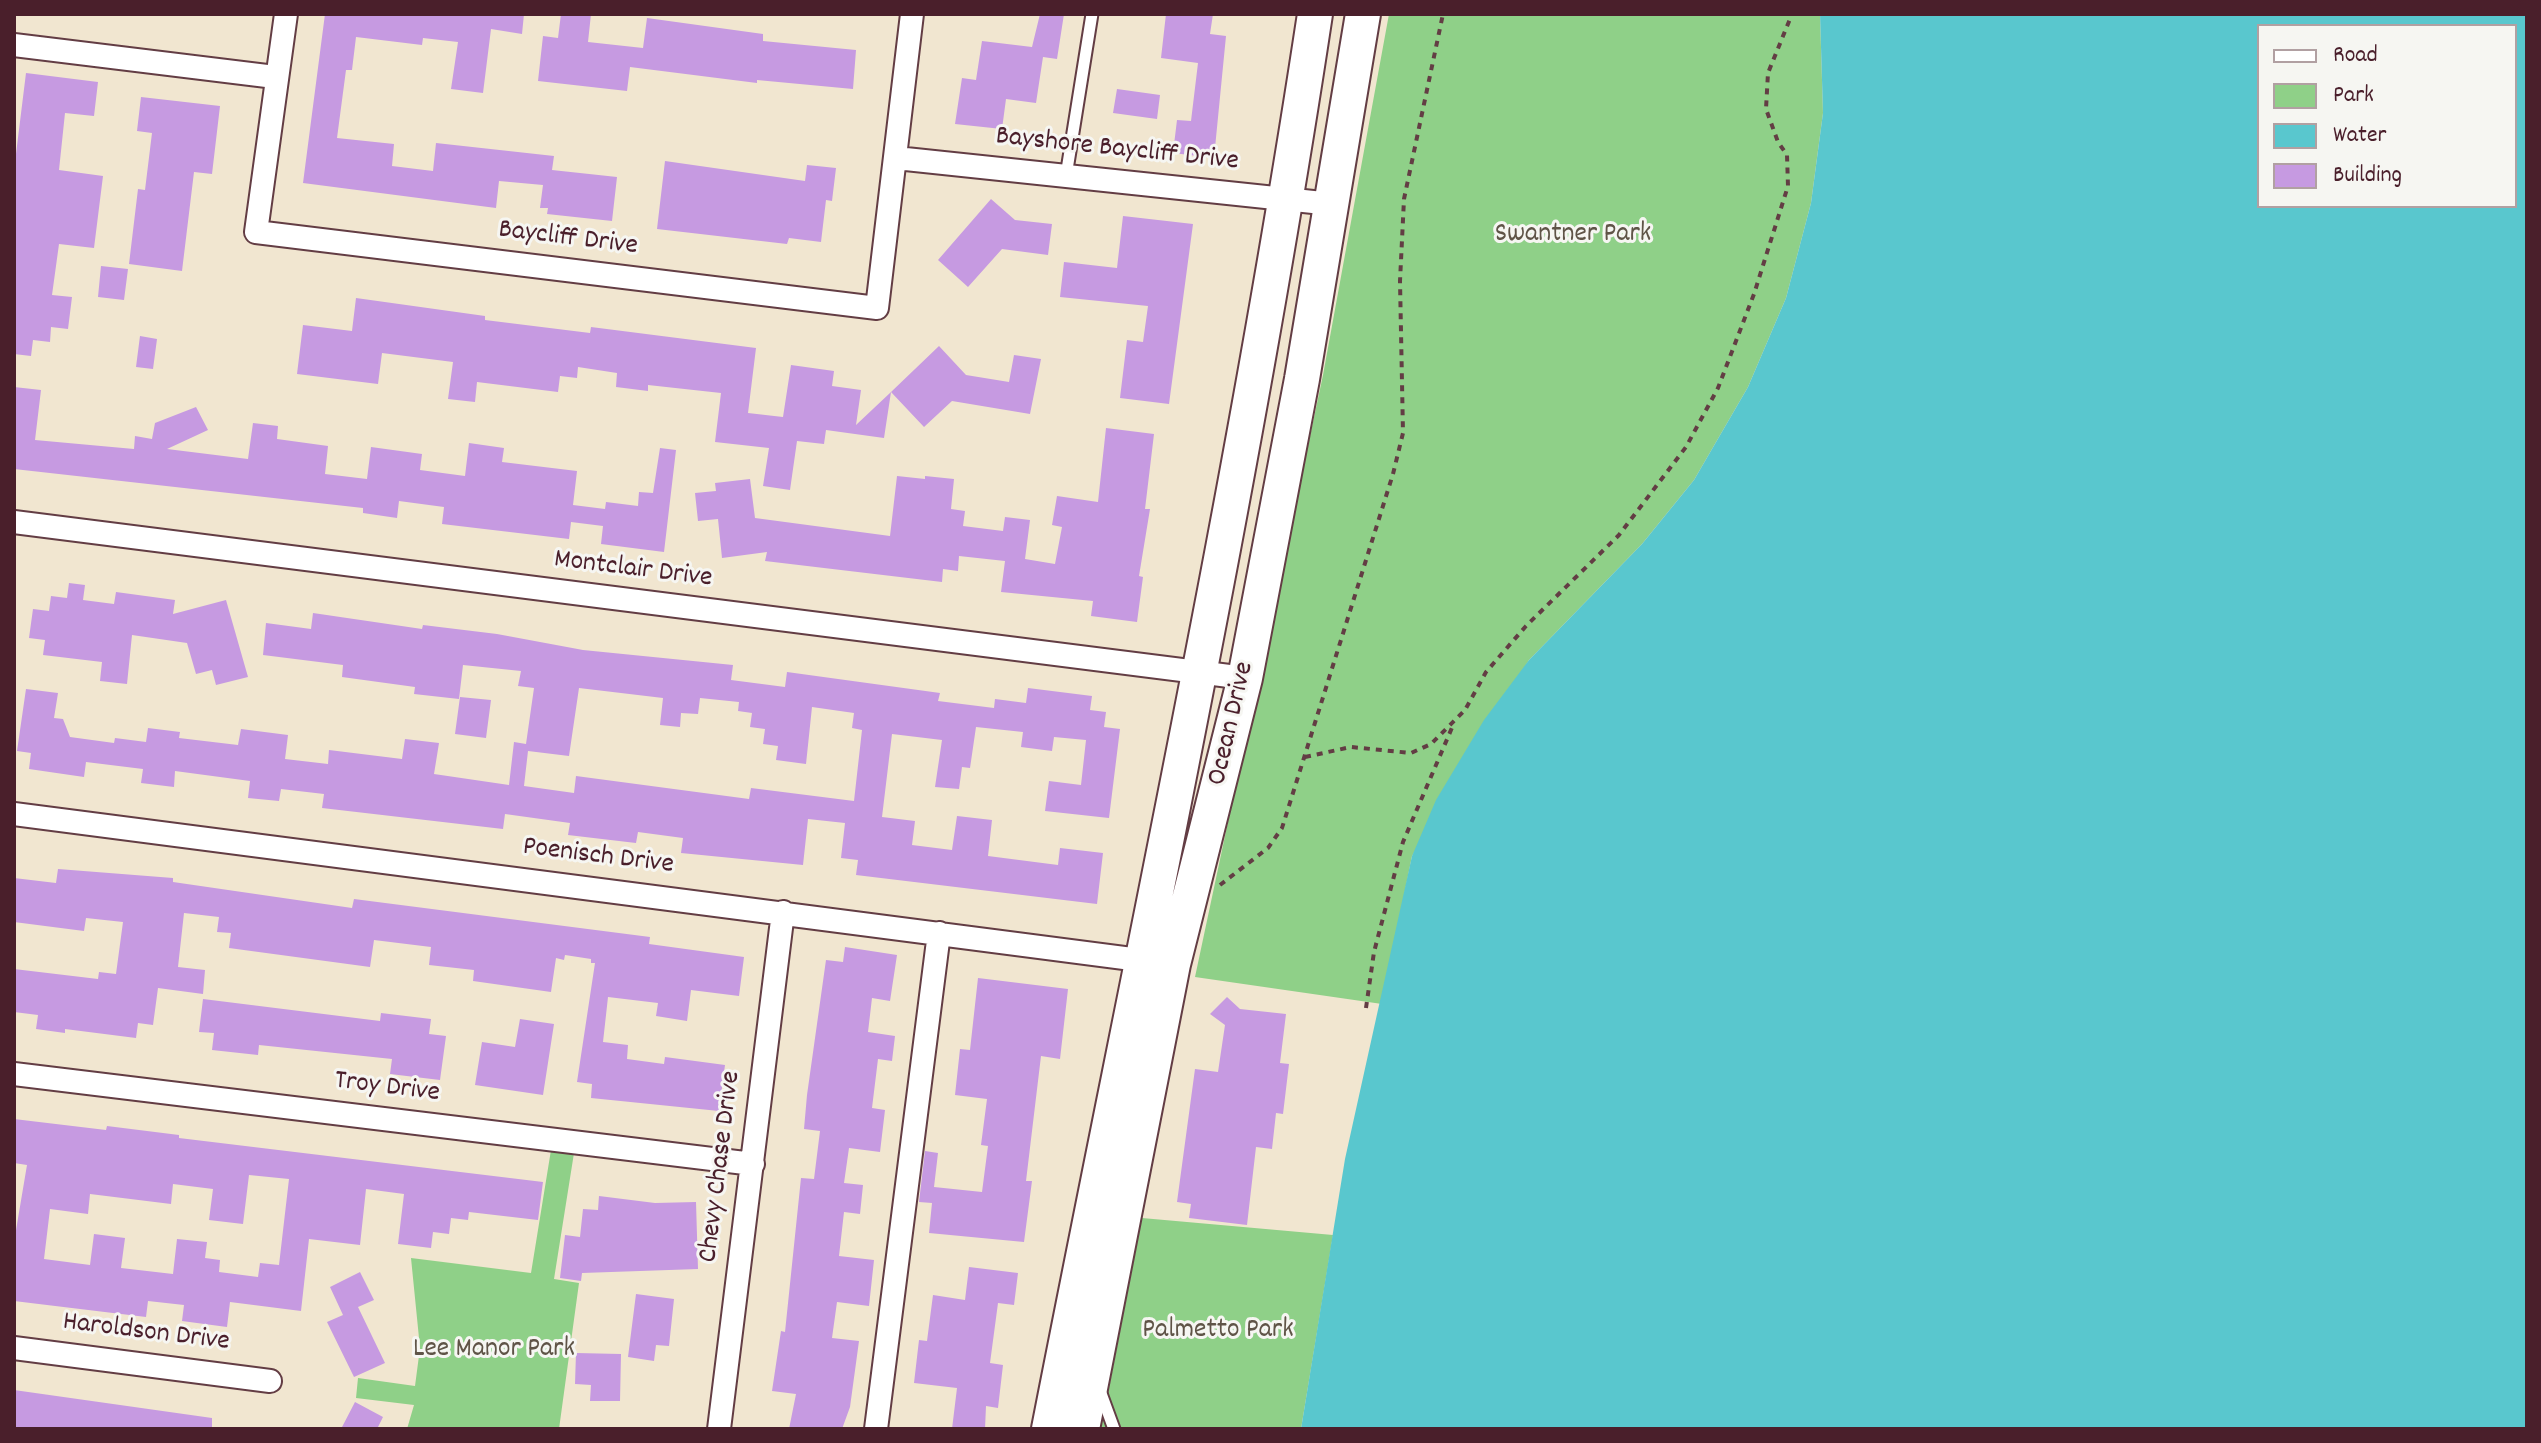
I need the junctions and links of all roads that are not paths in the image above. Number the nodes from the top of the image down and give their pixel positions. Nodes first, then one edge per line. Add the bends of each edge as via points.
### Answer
1 (286, 14) edge
2 (912, 14) edge
3 (1092, 14) edge
4 (1315, 14) edge
5 (1363, 14) edge
6 (14, 45) edge
7 (275, 77) junction
8 (896, 158) junction
9 (1066, 176) junction
10 (1287, 199) junction
11 (1332, 204) junction
12 (1238, 468) junction
13 (1284, 474) junction
14 (14, 522) edge
15 (1201, 673) junction
16 (1245, 678) junction
17 (14, 814) edge
18 (783, 912) junction
19 (939, 933) junction
20 (1159, 962) junction
21 (14, 1074) edge
22 (753, 1164) junction
23 (1118, 1166) junction
24 (14, 1348) edge
25 (1093, 1372) junction
26 (270, 1381) dead end
27 (719, 1429) edge
28 (876, 1429) edge
29 (1049, 1429) edge
30 (1082, 1429) edge
31 (1114, 1429) edge

1 - 7 street
2 - 8 street
3 - 9 lane
4 - 10 main road, Ocean Drive
5 - 11 main road, Ocean Drive
6 - 7 street
7 - 8 street, Baycliff Drive via 256,232 877,308
8 - 9 street, Bayshore Baycliff Drive
9 - 10 street, Bayshore Baycliff Drive
10 - 11 street, Bayshore Baycliff Drive
10 - 12 main road, Ocean Drive
11 - 13 main road, Ocean Drive
12 - 13 main road
12 - 15 main road, Ocean Drive
13 - 16 main road, Ocean Drive
14 - 15 street, Montclair Drive
15 - 16 street, Montclair Drive
15 - 20 main road, Ocean Drive
16 - 20 main road, Ocean Drive
17 - 18 street, Poenisch Drive
18 - 19 street, Poenisch Drive
18 - 22 street, Chevy Chase Drive
19 - 20 street, Poenisch Drive
19 - 28 street
20 - 23 main road, Ocean Drive
21 - 22 street, Troy Drive
22 - 27 street, Chevy Chase Drive
23 - 25 main road, Ocean Drive
23 - 29 main road, Ocean Drive
24 - 26 street, Haroldson Drive
25 - 30 main road, Ocean Drive
25 - 31 lane

